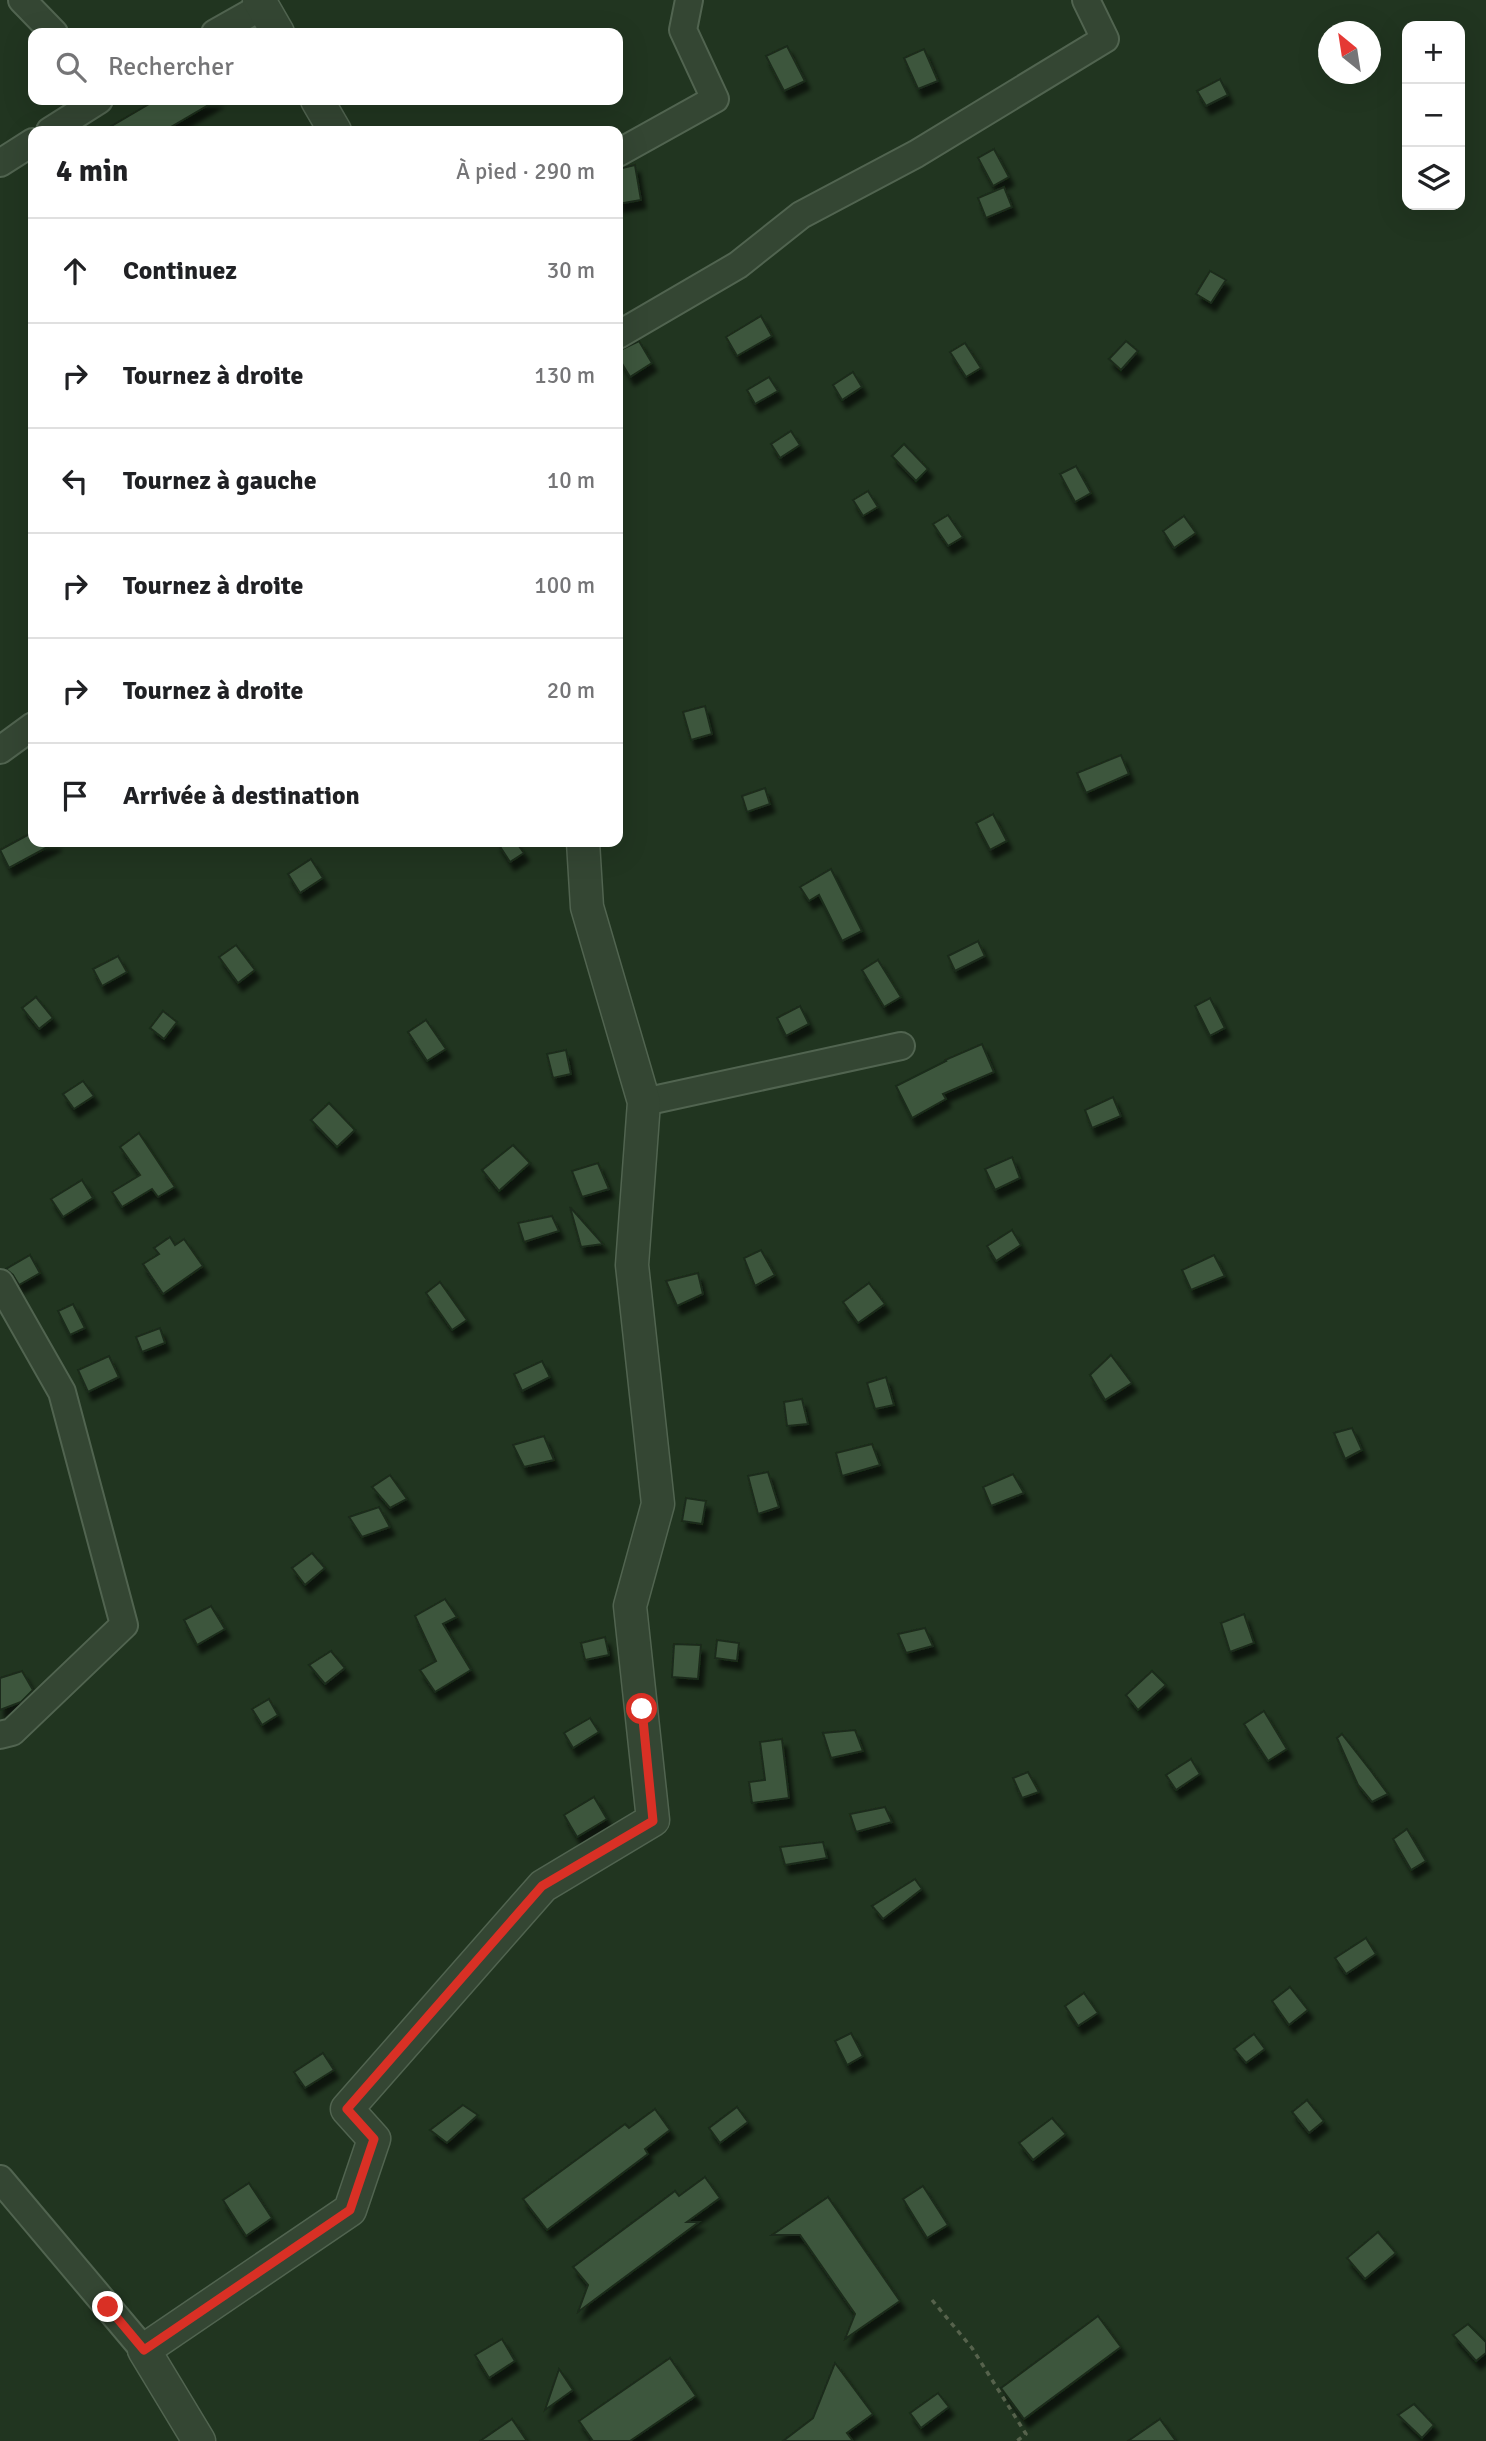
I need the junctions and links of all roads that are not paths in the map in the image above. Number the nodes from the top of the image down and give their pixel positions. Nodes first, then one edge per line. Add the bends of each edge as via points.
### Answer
1 (22, 0) edge
2 (689, 0) edge
3 (1086, 0) edge
4 (267, 13) edge
5 (49, 28) edge
6 (228, 28) edge
7 (91, 105) edge
8 (320, 105) edge
9 (58, 126) edge
10 (332, 126) edge
11 (28, 145) edge
12 (623, 150) edge
13 (0, 163) edge
14 (623, 332) edge
15 (28, 730) edge
16 (0, 750) edge
17 (583, 847) edge
18 (901, 1045) dead end
19 (644, 1102) junction
20 (0, 1283) edge
21 (0, 1735) edge
22 (0, 2179) edge
23 (144, 2350) junction
24 (199, 2441) edge

1 - 5 street
2 - 12 street via 683,30 715,99
3 - 14 street via 1105,39 916,154 801,215 738,265
4 - 6 street
7 - 9 street
8 - 10 street
11 - 13 street
15 - 16 street
17 - 19 street via 587,907
18 - 19 street
19 - 23 street via 632,1265 658,1504 630,1606 653,1821 542,1886 347,2109 374,2139 350,2210
20 - 21 street via 62,1392 124,1625 12,1732
22 - 23 street
23 - 24 street

